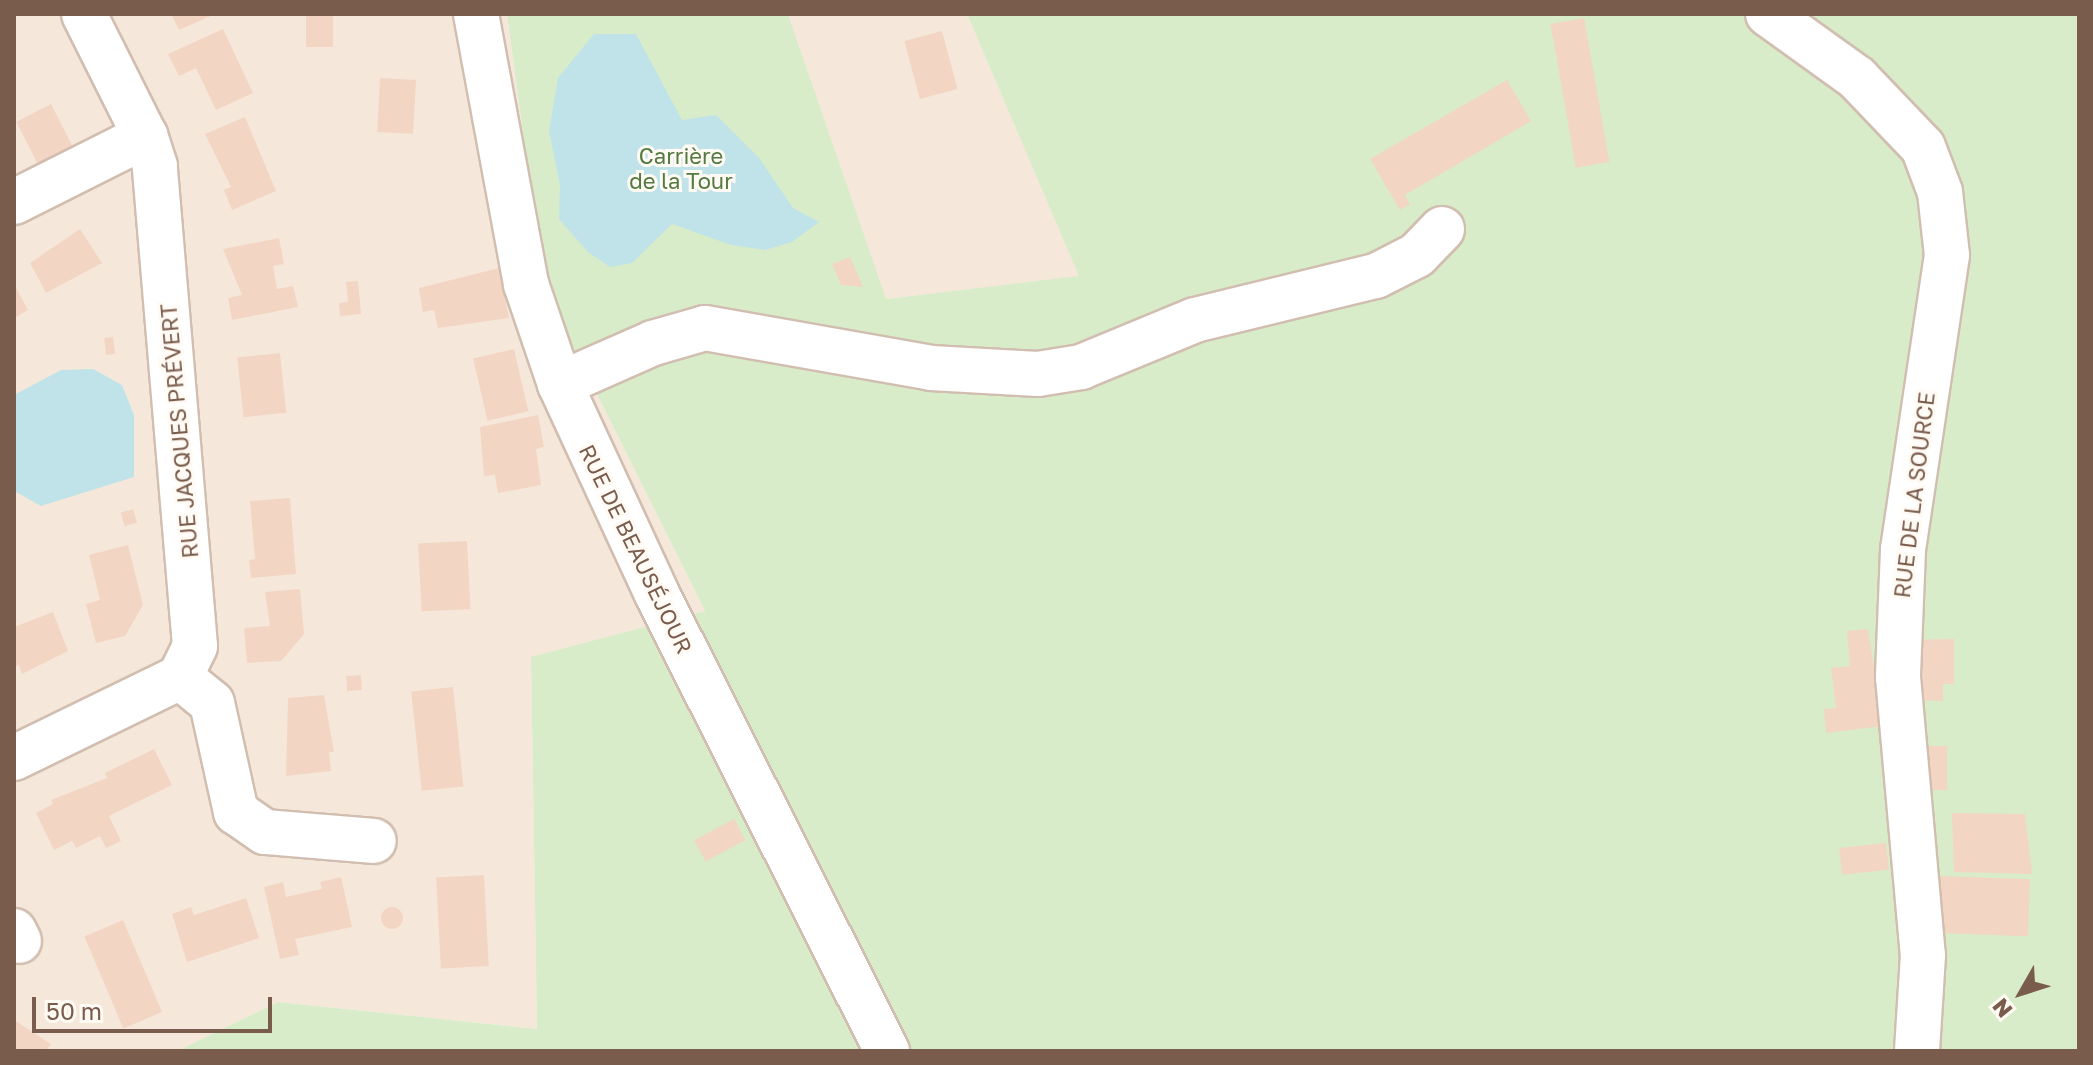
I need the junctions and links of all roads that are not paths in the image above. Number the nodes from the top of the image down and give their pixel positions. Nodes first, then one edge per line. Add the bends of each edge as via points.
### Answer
1 (84, 14) edge
2 (476, 14) edge
3 (1768, 14) edge
4 (145, 136) junction
5 (14, 202) edge
6 (1442, 229) dead end
7 (560, 384) junction
8 (180, 677) junction
9 (14, 758) edge
10 (374, 841) dead end
11 (887, 1051) edge
12 (1917, 1051) edge

1 - 4 street, RUE JACQUES PRÉVERT
2 - 7 street, RUE DE BEAUSÉJOUR via 526,284
3 - 12 street, RUE DE LA SOURCE via 1857,78 1923,147 1940,192 1947,255 1903,550 1898,677 1923,955
4 - 5 street
4 - 8 street, RUE JACQUES PRÉVERT via 155,166 194,592 195,646
6 - 7 street via 1417,255 1376,276 1195,320 1124,352 1067,369 1038,374 931,368 705,328 653,343
7 - 11 street, RUE DE BEAUSÉJOUR via 625,529
8 - 9 street
8 - 10 street via 212,703 236,812 265,832

